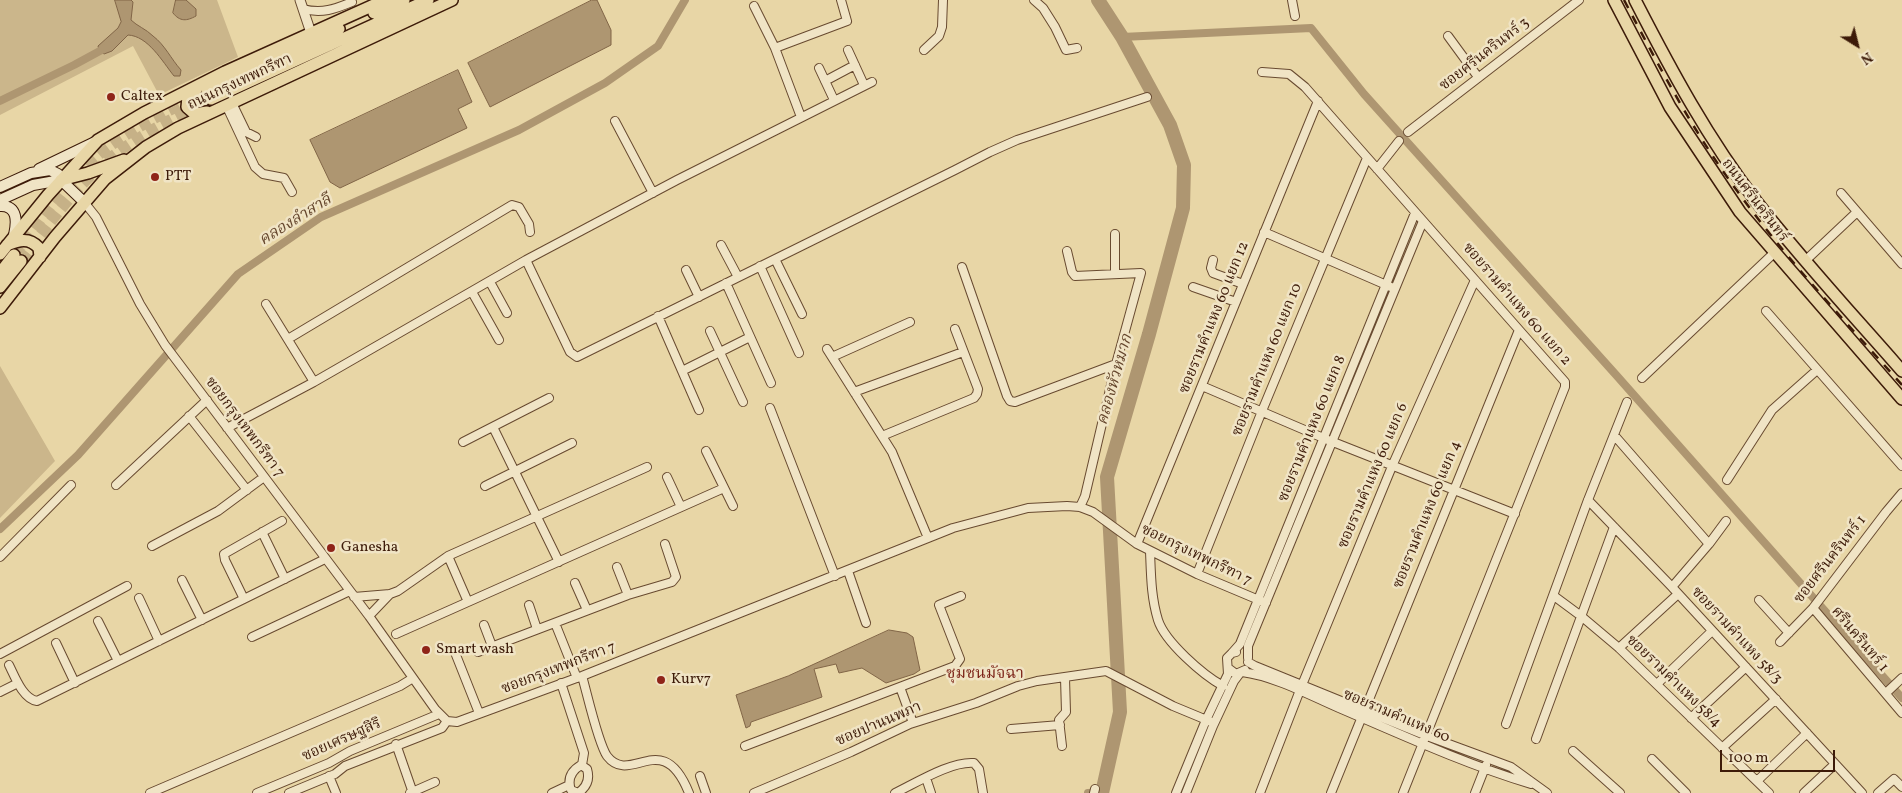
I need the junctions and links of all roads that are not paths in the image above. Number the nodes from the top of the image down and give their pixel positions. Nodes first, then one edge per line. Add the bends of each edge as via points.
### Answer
1 (300, 0) edge
2 (385, 0) edge
3 (404, 0) edge
4 (428, 0) edge
5 (452, 0) edge
6 (840, 0) edge
7 (943, 0) edge
8 (1034, 0) edge
9 (1292, 0) edge
10 (1579, 0) edge
11 (1614, 0) edge
12 (1635, 0) edge
13 (352, 2) dead end
14 (754, 6) dead end
15 (303, 10) junction
16 (1295, 16) dead end
17 (311, 33) junction
18 (1448, 36) dead end
19 (775, 48) junction
20 (1077, 48) dead end
21 (848, 50) dead end
22 (924, 50) dead end
23 (855, 65) junction
24 (819, 68) dead end
25 (1262, 72) dead end
26 (1478, 77) junction
27 (825, 81) junction
28 (872, 82) dead end
29 (864, 85) junction
30 (208, 91) junction
31 (1147, 97) dead end
32 (834, 100) junction
33 (1318, 101) junction
34 (225, 106) junction
35 (802, 117) junction
36 (615, 121) dead end
37 (1408, 132) dead end
38 (256, 137) dead end
39 (98, 140) junction
40 (1398, 141) dead end
41 (135, 156) junction
42 (1367, 158) junction
43 (1377, 169) junction
44 (31, 173) junction
45 (61, 180) junction
46 (0, 187) edge
47 (292, 192) dead end
48 (653, 193) junction
49 (1841, 194) dead end
50 (0, 200) edge
51 (1756, 201) junction
52 (84, 202) junction
53 (0, 206) edge
54 (1415, 212) junction
55 (1740, 212) junction
56 (1857, 212) junction
57 (1423, 222) junction
58 (530, 232) dead end
59 (1264, 232) junction
60 (1115, 234) dead end
61 (14, 235) junction
62 (721, 245) dead end
63 (3, 249) edge
64 (1067, 251) dead end
65 (1774, 253) junction
66 (40, 257) junction
67 (775, 259) junction
68 (1325, 259) junction
69 (526, 260) junction
70 (1213, 260) dead end
71 (1805, 261) junction
72 (1902, 264) edge
73 (760, 266) junction
74 (962, 266) dead end
75 (686, 270) dead end
76 (0, 273) edge
77 (1115, 274) junction
78 (738, 277) junction
79 (1474, 280) junction
80 (490, 282) junction
81 (726, 283) junction
82 (1243, 284) junction
83 (1386, 285) junction
84 (0, 287) edge
85 (1193, 287) dead end
86 (1396, 289) junction
87 (472, 292) junction
88 (699, 297) junction
89 (1236, 302) junction
90 (266, 304) dead end
91 (0, 308) edge
92 (1766, 311) dead end
93 (507, 313) dead end
94 (802, 314) dead end
95 (658, 316) junction
96 (910, 322) dead end
97 (955, 329) dead end
98 (1519, 330) junction
99 (710, 331) dead end
100 (750, 337) junction
101 (288, 339) junction
102 (499, 340) dead end
103 (827, 349) dead end
104 (720, 352) junction
105 (963, 352) junction
106 (799, 353) dead end
107 (832, 357) junction
108 (1356, 360) junction
109 (1116, 364) junction
110 (1365, 364) junction
111 (1817, 370) junction
112 (682, 371) junction
113 (1902, 371) edge
114 (1642, 378) dead end
115 (314, 382) junction
116 (771, 384) dead end
117 (1202, 386) junction
118 (854, 392) junction
119 (549, 398) dead end
120 (1902, 398) edge
121 (206, 400) junction
122 (743, 402) dead end
123 (1627, 402) dead end
124 (770, 408) dead end
125 (699, 410) dead end
126 (1262, 411) junction
127 (189, 416) junction
128 (493, 427) junction
129 (227, 428) junction
130 (1614, 435) junction
131 (882, 436) junction
132 (1324, 438) junction
133 (1333, 441) junction
134 (463, 442) dead end
135 (572, 443) dead end
136 (706, 451) dead end
137 (1393, 464) junction
138 (1902, 466) edge
139 (647, 467) dead end
140 (515, 471) junction
141 (264, 477) junction
142 (667, 477) dead end
143 (1727, 480) dead end
144 (70, 485) dead end
145 (116, 485) dead end
146 (485, 486) dead end
147 (724, 488) junction
148 (1453, 489) junction
149 (247, 490) junction
150 (1901, 495) edge
151 (1588, 500) junction
152 (733, 506) dead end
153 (681, 507) junction
154 (1080, 507) junction
155 (1515, 514) junction
156 (536, 516) junction
157 (282, 521) dead end
158 (1726, 521) dead end
159 (1290, 523) junction
160 (1298, 526) junction
161 (1614, 527) junction
162 (262, 532) junction
163 (928, 538) junction
164 (665, 544) dead end
165 (1137, 544) junction
166 (1709, 544) junction
167 (152, 546) dead end
168 (1150, 551) junction
169 (448, 556) junction
170 (0, 557) edge
171 (325, 559) junction
172 (559, 562) junction
173 (617, 567) dead end
174 (848, 571) junction
175 (1197, 574) junction
176 (835, 576) junction
177 (284, 579) junction
178 (182, 580) dead end
179 (575, 583) dead end
180 (127, 586) dead end
181 (1672, 587) junction
182 (352, 594) junction
183 (390, 594) junction
184 (1678, 594) junction
185 (628, 596) junction
186 (962, 596) dead end
187 (1554, 596) junction
188 (139, 598) dead end
189 (244, 599) junction
190 (1258, 600) junction
191 (1759, 600) dead end
192 (468, 602) junction
193 (1266, 603) junction
194 (1817, 603) junction
195 (529, 605) dead end
196 (587, 610) junction
197 (369, 616) junction
198 (1581, 616) junction
199 (202, 620) junction
200 (98, 621) dead end
201 (555, 622) junction
202 (866, 623) dead end
203 (484, 625) dead end
204 (537, 629) junction
205 (1712, 631) junction
206 (1789, 633) junction
207 (396, 634) dead end
208 (252, 637) dead end
209 (159, 641) junction
210 (1780, 642) dead end
211 (56, 643) dead end
212 (492, 646) junction
213 (1619, 648) junction
214 (454, 650) dead end
215 (478, 652) dead end
216 (1232, 653) junction
217 (0, 654) edge
218 (1248, 660) junction
219 (118, 662) junction
220 (9, 665) dead end
221 (1746, 667) junction
222 (1228, 668) junction
223 (1241, 673) junction
224 (579, 677) junction
225 (413, 678) junction
226 (1065, 678) junction
227 (1899, 681) edge
228 (18, 682) junction
229 (74, 683) junction
230 (561, 683) junction
231 (1656, 684) junction
232 (1223, 686) junction
233 (900, 687) junction
234 (1301, 688) junction
235 (0, 692) edge
236 (1886, 693) junction
237 (1776, 699) junction
238 (479, 713) junction
239 (1902, 713) edge
240 (439, 714) junction
241 (1362, 714) junction
242 (1691, 718) junction
243 (1206, 720) junction
244 (447, 721) junction
245 (913, 723) junction
246 (1214, 723) junction
247 (1506, 724) dead end
248 (1060, 725) junction
249 (1011, 729) dead end
250 (1807, 733) junction
251 (1425, 739) junction
252 (1536, 739) dead end
253 (396, 744) junction
254 (745, 746) dead end
255 (1062, 746) dead end
256 (1722, 748) junction
257 (1573, 751) dead end
258 (1489, 759) junction
259 (1652, 759) dead end
260 (1835, 764) junction
261 (582, 765) junction
262 (1484, 769) junction
263 (329, 776) junction
264 (700, 776) dead end
265 (926, 778) junction
266 (1756, 781) junction
267 (435, 782) dead end
268 (569, 785) junction
269 (1540, 786) junction
270 (1902, 787) edge
271 (150, 793) edge
272 (256, 793) edge
273 (289, 793) edge
274 (336, 793) edge
275 (412, 793) edge
276 (552, 793) edge
277 (689, 793) edge
278 (706, 793) edge
279 (754, 793) edge
280 (895, 793) edge
281 (931, 793) edge
282 (983, 793) edge
283 (1176, 793) edge
284 (1186, 793) edge
285 (1260, 793) edge
286 (1330, 793) edge
287 (1403, 793) edge
288 (1475, 793) edge
289 (1547, 793) edge
290 (1620, 793) edge
291 (1686, 793) edge
292 (1769, 793) edge
293 (1804, 793) edge
294 (1862, 793) edge
295 (1878, 793) edge

1 - 15 street
2 - 17 main road, ถนนกรุงเทพกรีฑา
3 - 30 main road, ถนนกรุงเทพกรีฑา
4 - 30 main road, ถนนกรุงเทพกรีฑา
5 - 34 main road, ถนนกรุงเทพกรีฑา
6 - 19 street via 847,21
7 - 22 street via 939,36
8 - 20 street via 1043,8 1066,50
9 - 16 street
10 - 26 street, ซอยศรีนครินทร์ 3
11 - 55 main road, ถนนศรีนครินทร์ via 1670,107
12 - 51 main road, ถนนศรีนครินทร์ via 1703,123
13 - 15 street via 327,11
14 - 19 street
15 - 17 street
17 - 30 main road, ถนนกรุงเทพกรีฑา
18 - 26 street
19 - 35 street
21 - 23 street
23 - 27 street
23 - 29 street
24 - 27 street
25 - 33 street, ซอยรามคำแหง 60 แยก 2 via 1289,74
26 - 37 street, ซอยศรีนครินทร์ 3
27 - 32 street
28 - 29 street
29 - 32 street
30 - 34 main road via 188,97 190,111 195,114
30 - 39 main road, ถนนกรุงเทพกรีฑา via 144,113
31 - 67 street via 1002,146
32 - 35 street
33 - 42 street, ซอยรามคำแหง 60 แยก 2
33 - 59 street, ซอยรามคำแหง 60 แยก 12
34 - 38 street via 246,132
34 - 41 main road, ถนนกรุงเทพกรีฑา via 178,128
34 - 47 street via 255,167 263,174 284,178
35 - 48 street
36 - 48 street
39 - 44 main road
39 - 45 main road, ถนนกรุงเทพกรีฑา
40 - 43 street
41 - 45 main road
41 - 52 main road, ถนนกรุงเทพกรีฑา via 105,179
42 - 43 street, ซอยรามคำแหง 60 แยก 2
42 - 68 street, ซอยรามคำแหง 60 แยก 10
43 - 54 street, ซอยรามคำแหง 60 แยก 2
44 - 45 main road via 50,170
44 - 46 main road
45 - 50 main road via 34,185
45 - 52 main road
45 - 61 main road, ถนนกรุงเทพกรีฑา
48 - 69 street
49 - 56 street
51 - 55 main road
51 - 71 main road, ถนนศรีนครินทร์
52 - 66 main road, ถนนกรุงเทพกรีฑา
52 - 121 street, ซอยกรุงเทพกรีฑา 7 via 96,217 140,304 165,345
53 - 61 main road via 13,210 16,217
54 - 57 street, ซอยรามคำแหง 60 แยก 2
54 - 83 street, ซอยรามคำแหง 60 แยก 8
55 - 65 main road, ถนนศรีนครินทร์
56 - 71 street
56 - 72 street
57 - 79 street, ซอยรามคำแหง 60 แยก 2
57 - 86 street, ซอยรามคำแหง 60 แยก 8
58 - 101 street via 519,207 512,205
59 - 68 street
59 - 82 street, ซอยรามคำแหง 60 แยก 12
60 - 77 street
61 - 63 main road, ถนนกรุงเทพกรีฑา
62 - 78 street
63 - 66 main road via 17,240 28,240 39,248
64 - 77 street via 1075,276
65 - 114 street
65 - 120 main road, ถนนศรีนครินทร์
66 - 91 main road, ถนนกรุงเทพกรีฑา
67 - 73 street
67 - 94 street
68 - 83 street
68 - 126 street, ซอยรามคำแหง 60 แยก 10
69 - 80 street
69 - 95 street via 570,352 577,357
70 - 82 street via 1213,273
71 - 113 main road, ถนนศรีนครินทร์
73 - 78 street
73 - 106 street
74 - 109 street via 1010,401 1015,402
75 - 88 street
76 - 84 main road via 17,258
77 - 109 street via 1141,273
78 - 81 street
79 - 98 street, ซอยรามคำแหง 60 แยก 2
79 - 137 street, ซอยรามคำแหง 60 แยก 6
80 - 87 street
80 - 93 street
81 - 88 street
81 - 100 street
82 - 89 street, ซอยรามคำแหง 60 แยก 12
83 - 86 street
83 - 108 street, ซอยรามคำแหง 60 แยก 8
85 - 89 street
86 - 110 street, ซอยรามคำแหง 60 แยก 8
87 - 102 street
87 - 115 street
88 - 95 street
89 - 117 street, ซอยรามคำแหง 60 แยก 12
90 - 101 street
92 - 111 street
95 - 112 street
96 - 107 street
97 - 105 street
98 - 148 street, ซอยรามคำแหง 60 แยก 4
98 - 155 street, ซอยรามคำแหง 60 แยก 2 via 1565,382 1565,387
99 - 104 street
100 - 104 street
100 - 116 street
101 - 115 street
103 - 107 street
104 - 112 street
104 - 122 street
105 - 118 street
105 - 131 street via 978,394
107 - 118 street
108 - 110 street
108 - 132 street, ซอยรามคำแหง 60 แยก 8
109 - 154 street
110 - 133 street, ซอยรามคำแหง 60 แยก 8
111 - 138 street
111 - 143 street via 1772,410
112 - 125 street
115 - 129 street
117 - 126 street
117 - 165 street, ซอยรามคำแหง 60 แยก 12
118 - 131 street
119 - 128 street
121 - 127 street
121 - 129 street, ซอยกรุงเทพกรีฑา 7
123 - 130 street
124 - 176 street
126 - 132 street
126 - 175 street, ซอยรามคำแหง 60 แยก 10
127 - 145 street
127 - 149 street
128 - 134 street
128 - 140 street
129 - 141 street, ซอยกรุงเทพกรีฑา 7
130 - 151 street
130 - 166 street
131 - 163 street via 892,452
132 - 133 street
132 - 159 street, ซอยรามคำแหง 60 แยก 8
133 - 137 street
133 - 160 street, ซอยรามคำแหง 60 แยก 8
135 - 140 street
136 - 147 street
137 - 148 street
137 - 234 street, ซอยรามคำแหง 60 แยก 6
139 - 156 street
140 - 146 street
140 - 156 street
141 - 149 street
141 - 171 street, ซอยกรุงเทพกรีฑา 7
142 - 153 street
144 - 170 street
147 - 152 street
147 - 153 street
148 - 155 street
148 - 241 street, ซอยรามคำแหง 60 แยก 4
149 - 167 street via 218,511
150 - 194 street, ซอยศรีนครินทร์ 1
151 - 161 street, ซอยรามคำแหง 58/3
151 - 187 street
153 - 172 street
154 - 163 street, ซอยกรุงเทพกรีฑา 7 via 1028,508
154 - 165 street, ซอยกรุงเทพกรีฑา 7 via 1093,512
155 - 251 street, ซอยรามคำแหง 60 แยก 2
156 - 169 street
156 - 172 street
157 - 162 street
158 - 166 street
159 - 160 street
159 - 190 street, ซอยรามคำแหง 60 แยก 8
160 - 193 street, ซอยรามคำแหง 60 แยก 8
161 - 181 street, ซอยรามคำแหง 58/3
161 - 198 street
162 - 177 street
162 - 189 street via 224,554
163 - 174 street, ซอยกรุงเทพกรีฑา 7
164 - 185 street via 675,580
165 - 168 street, ซอยกรุงเทพกรีฑา 7
166 - 181 street
168 - 175 street, ซอยกรุงเทพกรีฑา 7
168 - 232 street via 1151,592 1159,623 1178,649 1211,680
169 - 183 street
169 - 192 street
171 - 177 street
171 - 182 street, ซอยกรุงเทพกรีฑา 7
172 - 192 street
173 - 185 street
174 - 176 street, ซอยกรุงเทพกรีฑา 7
174 - 202 street
175 - 190 street, ซอยกรุงเทพกรีฑา 7
176 - 224 street, ซอยกรุงเทพกรีฑา 7
177 - 189 street
178 - 199 street
179 - 196 street
180 - 217 street
181 - 184 street, ซอยรามคำแหง 58/3
182 - 183 street
182 - 197 street, ซอยกรุงเทพกรีฑา 7
182 - 208 street
183 - 197 street
184 - 205 street, ซอยรามคำแหง 58/3
184 - 213 street
185 - 196 street
186 - 233 street via 939,605 960,659 958,663
187 - 198 street, ซอยรามคำแหง 58/4
187 - 247 street
188 - 209 street
189 - 199 street
190 - 193 street, ซอยกรุงเทพกรีฑา 7
190 - 216 street, ซอยรามคำแหง 60 แยก 8 via 1240,644
191 - 206 street
192 - 207 street
193 - 218 street, ซอยรามคำแหง 60 แยก 8 via 1248,646
194 - 206 street, ซอยศรีนครินทร์ 1
194 - 236 street, ศรีนครินทร์ 1
195 - 204 street
196 - 201 street
197 - 225 street, ซอยกรุงเทพกรีฑา 7
198 - 213 street, ซอยรามคำแหง 58/4
198 - 252 street
199 - 209 street
200 - 219 street
201 - 204 street
201 - 224 street
203 - 212 street
204 - 212 street
205 - 221 street, ซอยรามคำแหง 58/3
205 - 231 street
206 - 210 street, ซอยศรีนครินทร์ 1
209 - 219 street
211 - 229 street
212 - 215 street
213 - 231 street, ซอยรามคำแหง 58/4
214 - 238 street
216 - 218 street, ซอยรามคำแหง 60 via 1242,653
216 - 222 street via 1226,661
218 - 223 street via 1246,669
218 - 234 street, ซอยรามคำแหง 60
219 - 229 street
220 - 228 street
221 - 237 street, ซอยรามคำแหง 58/3
221 - 242 street
222 - 223 street, ซอยรามคำแหง 60 via 1233,673
222 - 232 street
223 - 234 street, ซอยรามคำแหง 60
223 - 246 street
224 - 230 street, ซอยกรุงเทพกรีฑา 7
224 - 277 street via 607,756 626,767 651,759 665,761 672,765
225 - 240 street, ซอยกรุงเทพกรีฑา 7
225 - 271 street
226 - 243 street, ซอยปานนพภา via 1106,672 1114,674 1130,685
226 - 245 street, ซอยปานนพภา via 1036,680
226 - 248 street via 1066,712 1059,720
227 - 236 street
228 - 229 street via 32,700 37,701
228 - 235 street
230 - 238 street, ซอยกรุงเทพกรีฑา 7
230 - 261 street via 584,753
231 - 242 street, ซอยรามคำแหง 58/4
232 - 243 street
233 - 245 street
233 - 254 street
234 - 241 street, ซอยรามคำแหง 60
234 - 285 street, ซอยรามคำแหง 60 แยก 6
236 - 239 street, ศรีนครินทร์ 1
237 - 250 street, ซอยรามคำแหง 58/3
237 - 256 street
238 - 244 street, ซอยกรุงเทพกรีฑา 7 via 457,722
240 - 244 street, ซอยกรุงเทพกรีฑา 7
240 - 272 street, ซอยเศรษฐสิริ
241 - 251 street, ซอยรามคำแหง 60
241 - 286 street, ซอยรามคำแหง 60 แยก 4
242 - 256 street, ซอยรามคำแหง 58/4
243 - 246 street, ซอยปานนพภา
243 - 283 street
244 - 253 street via 442,728
245 - 279 street, ซอยปานนพภา
246 - 284 street
248 - 249 street
248 - 255 street
250 - 260 street, ซอยรามคำแหง 58/3
250 - 266 street
251 - 258 street, ซอยรามคำแหง 60
251 - 262 street, ซอยรามคำแหง 60
251 - 287 street, ซอยรามคำแหง 60 แยก 2
253 - 263 street
253 - 275 street
256 - 266 street, ซอยรามคำแหง 58/4
257 - 290 street
258 - 262 street
258 - 269 street, ซอยรามคำแหง 60 via 1511,767
259 - 291 street
260 - 293 street
260 - 294 street, ซอยรามคำแหง 58/3
261 - 268 street via 573,771
261 - 268 street via 588,775 585,787 578,793
262 - 269 street, ซอยรามคำแหง 60
262 - 288 street
263 - 273 street
263 - 274 street
264 - 278 street
265 - 280 street
265 - 281 street
265 - 282 street via 967,762 974,763 979,770
266 - 292 street, ซอยรามคำแหง 58/4
267 - 275 street
268 - 276 street
269 - 289 street, ซอยรามคำแหง 60
270 - 295 street via 1894,779

